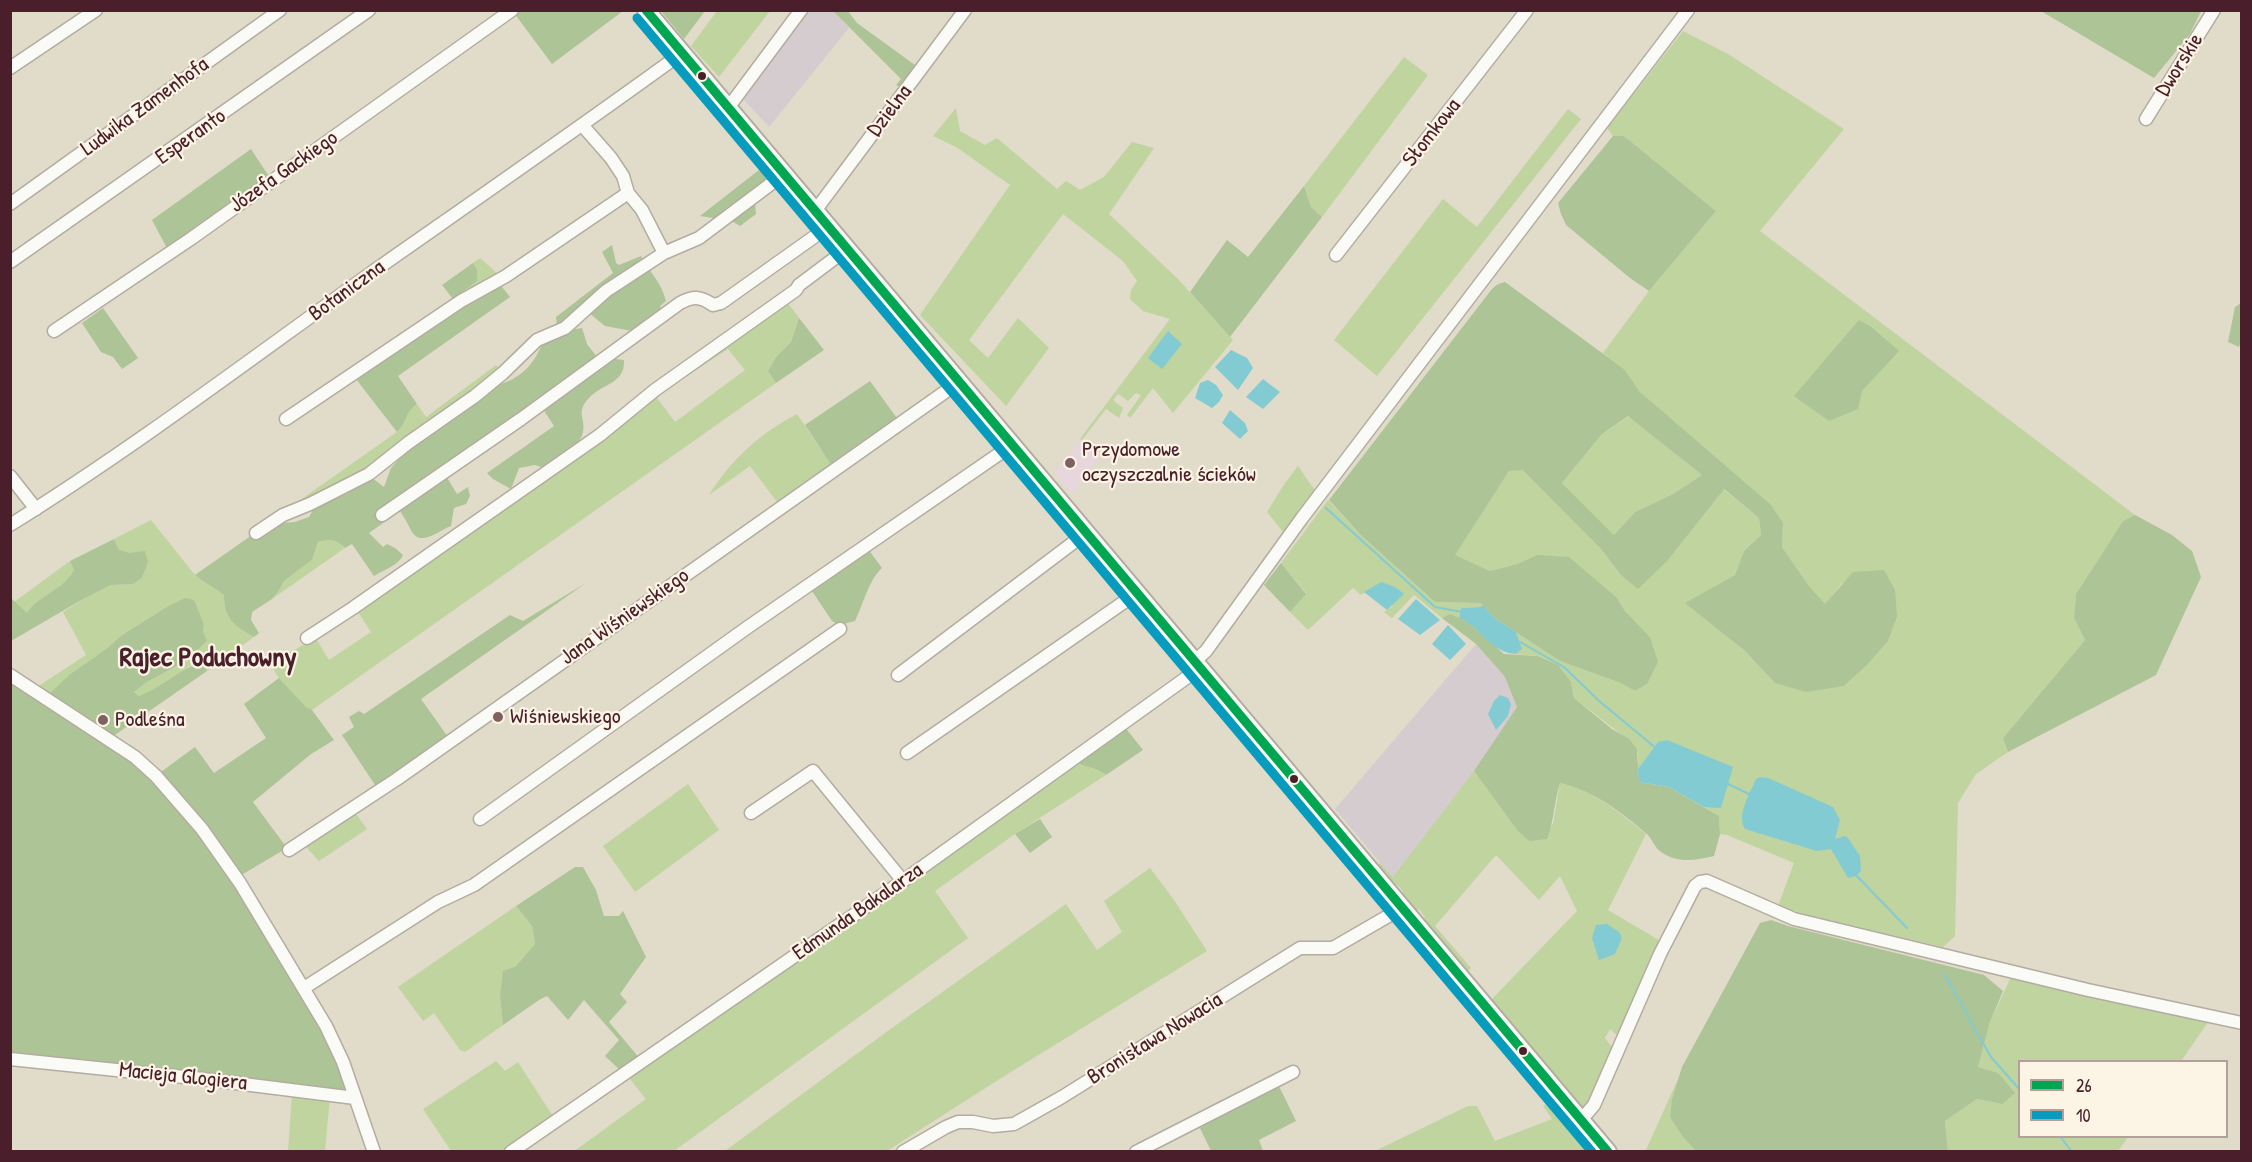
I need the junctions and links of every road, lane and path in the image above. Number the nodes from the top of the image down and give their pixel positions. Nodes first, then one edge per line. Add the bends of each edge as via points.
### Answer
1 (96, 10) edge
2 (280, 10) edge
3 (369, 10) edge
4 (512, 10) edge
5 (646, 10) edge
6 (801, 10) edge
7 (965, 10) edge
8 (1527, 10) edge
9 (1688, 10) edge
10 (2214, 10) edge
11 (682, 53) junction
12 (10, 68) edge
13 (728, 108) junction
14 (2146, 119) dead end
15 (583, 126) junction
16 (784, 174) junction
17 (628, 193) junction
18 (10, 204) edge
19 (815, 211) junction
20 (828, 227) junction
21 (847, 249) junction
22 (664, 253) junction
23 (1336, 255) dead end
24 (10, 262) edge
25 (54, 331) dead end
26 (959, 382) junction
27 (286, 419) dead end
28 (1012, 445) junction
29 (10, 476) edge
30 (36, 509) junction
31 (382, 515) dead end
32 (10, 525) edge
33 (256, 533) dead end
34 (1086, 533) junction
35 (1137, 593) junction
36 (840, 629) dead end
37 (307, 638) dead end
38 (1198, 665) junction
39 (10, 675) edge
40 (898, 675) dead end
41 (907, 753) dead end
42 (751, 813) dead end
43 (480, 819) dead end
44 (289, 850) dead end
45 (903, 881) junction
46 (1402, 908) junction
47 (304, 988) junction
48 (2241, 1023) edge
49 (10, 1059) edge
50 (1293, 1072) dead end
51 (355, 1098) junction
52 (1581, 1120) junction
53 (374, 1152) edge
54 (511, 1152) edge
55 (903, 1152) edge
56 (1136, 1152) edge
57 (1608, 1152) edge

1 - 12 street
2 - 18 street, Ludwika Zamenhofa
3 - 24 street, Esperanto
4 - 25 street, Józefa Gackiego via 192,238
5 - 11 main road
6 - 13 street
7 - 19 street, Dzielna
8 - 23 street, Słomkowa
9 - 38 street, Edmunda Bakalarza via 1309,508
10 - 14 street, Dworskie
11 - 13 main road
11 - 15 street, Botaniczna
13 - 16 main road
15 - 17 street via 611,158
15 - 30 street, Botaniczna via 200,398
16 - 19 main road
16 - 22 street via 699,238
17 - 22 street via 642,210
17 - 27 street
19 - 20 main road
20 - 21 main road
20 - 31 street via 721,303 713,305 701,297 680,303
21 - 26 main road
21 - 37 street via 600,435
22 - 33 street via 606,291 565,328 537,340 503,374 369,474 283,515
26 - 28 main road
26 - 44 street, Jana Wiśniewskiego via 397,779
28 - 34 main road
28 - 43 street
29 - 30 street
30 - 32 street, Botaniczna
34 - 35 main road
34 - 40 street
35 - 38 main road
35 - 41 street
36 - 47 street via 474,885 438,902
38 - 45 street, Edmunda Bakalarza
38 - 46 main road
39 - 47 street via 135,757 156,776 202,829 240,883
42 - 45 street via 813,771
45 - 54 street, Edmunda Bakalarza
46 - 52 main road
46 - 55 street, Bronisława Nowacia via 1333,948 1300,948 1014,1124 958,1122
47 - 51 street via 343,1062
48 - 52 street via 1794,919 1713,883 1700,882 1660,954 1593,1105
49 - 51 street, Macieja Glogiera
50 - 56 street
51 - 53 street
52 - 57 main road

